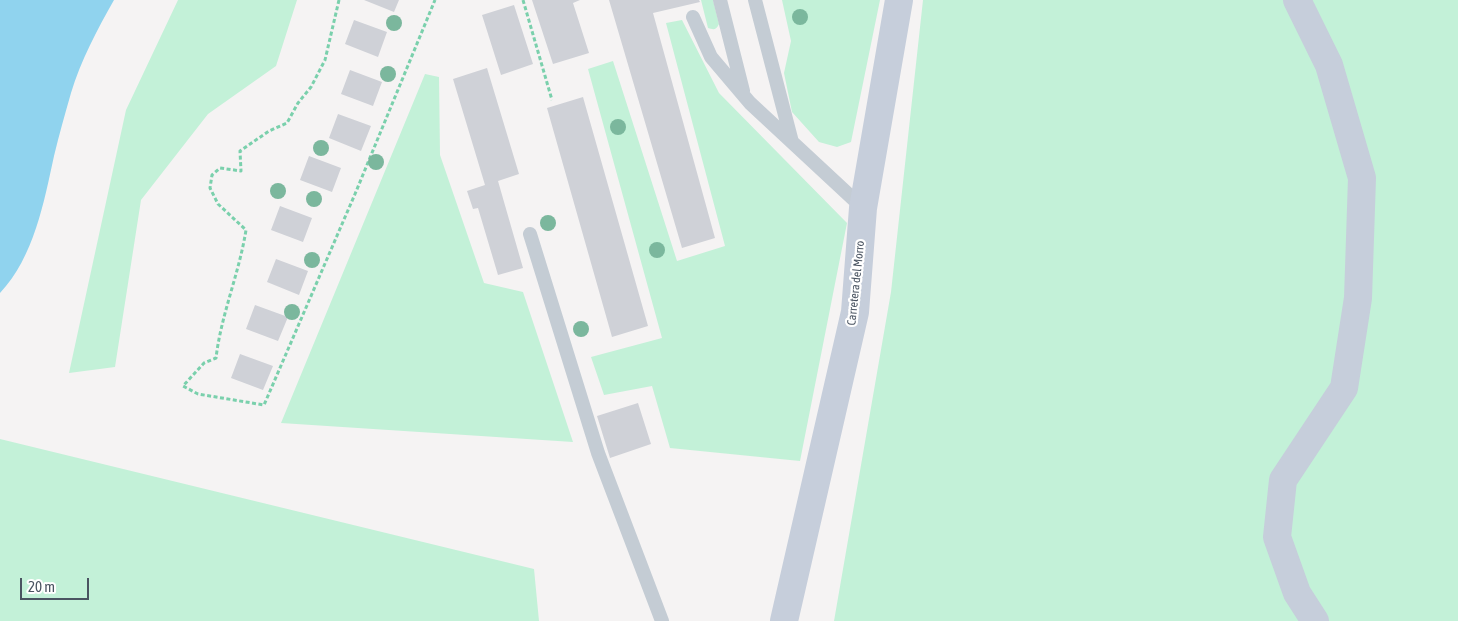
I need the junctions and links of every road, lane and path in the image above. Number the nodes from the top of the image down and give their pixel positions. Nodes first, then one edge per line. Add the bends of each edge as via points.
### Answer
1 (339, 0) edge
2 (436, 0) edge
3 (524, 0) edge
4 (720, 0) edge
5 (755, 0) edge
6 (899, 0) edge
7 (1297, 0) edge
8 (693, 17) dead end
9 (744, 96) junction
10 (552, 100) dead end
11 (792, 142) junction
12 (863, 208) junction
13 (530, 234) dead end
14 (662, 621) edge
15 (784, 621) edge
16 (1315, 621) edge

1 - 2 path via 325,60 311,87 286,122 240,151 240,171 220,168 212,175 210,188 218,204 246,230 219,333 216,358 204,363 183,386 198,394 264,406
3 - 10 path
4 - 9 lane
5 - 11 lane
6 - 12 main road, Carretera del Morro
7 - 16 main road via 1328,66 1362,178 1358,298 1344,388 1283,480 1278,537 1297,594
8 - 9 lane via 711,57
9 - 11 lane
11 - 12 lane
12 - 15 main road, Carretera del Morro via 855,312
13 - 14 lane via 598,452

